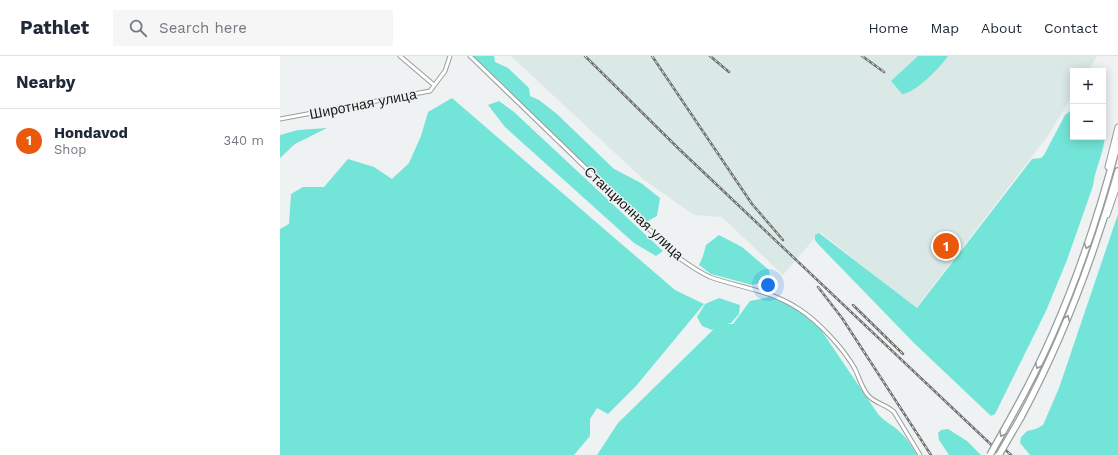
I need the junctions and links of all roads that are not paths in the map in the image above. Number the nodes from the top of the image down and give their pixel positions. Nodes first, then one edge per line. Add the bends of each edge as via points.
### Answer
1 (400, 56) edge
2 (450, 56) edge
3 (470, 56) edge
4 (434, 85) junction
5 (280, 119) edge
6 (1118, 127) edge
7 (1118, 142) edge
8 (1118, 171) edge
9 (1118, 183) edge
10 (1094, 224) junction
11 (1101, 227) junction
12 (920, 455) edge
13 (990, 455) edge
14 (999, 455) edge

1 - 4 street
2 - 4 street, Широтная улица via 445,71
3 - 12 street, Станционная улица via 679,258 711,277 761,290 799,309 824,331 855,369 867,394 894,412
4 - 5 street, Широтная улица via 430,91
6 - 10 main road
7 - 10 highway
8 - 11 highway
9 - 11 main road
10 -> 13 highway, bridge via 1076,278 1036,372
14 -> 11 highway, bridge via 1042,375 1074,301

